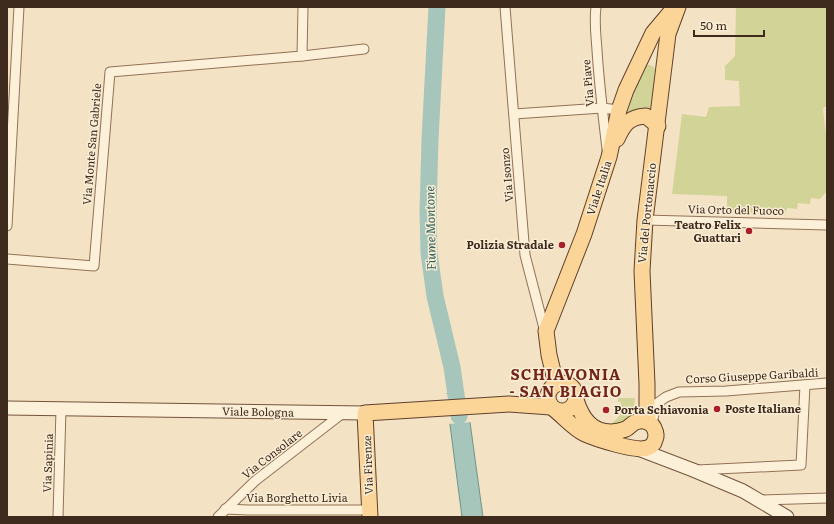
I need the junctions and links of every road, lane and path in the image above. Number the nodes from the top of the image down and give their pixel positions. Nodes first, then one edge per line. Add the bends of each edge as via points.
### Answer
1 (19, 7) edge
2 (303, 7) edge
3 (505, 7) edge
4 (596, 7) edge
5 (675, 7) edge
6 (678, 7) edge
7 (364, 49) dead end
8 (302, 56) junction
9 (640, 61) junction
10 (664, 69) junction
11 (602, 108) junction
12 (619, 110) junction
13 (514, 114) junction
14 (658, 126) junction
15 (609, 157) junction
16 (645, 220) junction
17 (827, 224) edge
18 (7, 226) edge
19 (7, 259) edge
20 (547, 339) junction
21 (554, 382) junction
22 (827, 383) edge
23 (805, 385) junction
24 (576, 400) junction
25 (505, 404) junction
26 (7, 408) edge
27 (553, 408) junction
28 (61, 409) junction
29 (343, 413) junction
30 (365, 413) junction
31 (652, 430) junction
32 (638, 449) junction
33 (677, 464) junction
34 (693, 470) junction
35 (827, 498) edge
36 (757, 500) junction
37 (225, 509) junction
38 (370, 513) edge
39 (58, 517) edge
40 (218, 517) edge
41 (786, 517) edge

1 - 18 street
2 - 8 street
3 - 13 street, Via Isonzo
4 - 11 street, Via Piave
5 - 9 main road, Viale Italia via 653,33
6 - 10 main road, Via del Portonaccio via 668,34
7 - 8 street, Via Monte San Gabriele
8 - 19 street, Via Monte San Gabriele via 110,72 94,266
9 - 10 main road via 651,57
9 - 12 main road, Viale Italia
10 - 14 main road, Via del Portonaccio
11 - 12 street
11 - 13 street
11 - 15 street, Via Piave
12 - 15 main road, Viale Italia
13 - 20 street, Via Isonzo via 525,255
14 - 15 main road via 646,116 637,117 624,125
14 - 16 main road, Via del Portonaccio
15 - 20 main road, Viale Italia via 584,234 546,331
16 - 17 street, Via Orto del Fuoco
16 - 31 main road, Via del Portonaccio via 642,271 646,408
20 - 21 main road, Viale Italia
21 - 24 main road via 572,386
21 - 25 main road, Viale Bologna via 531,398
21 - 27 main road via 548,397
22 - 23 street, Corso Giuseppe Garibaldi
23 - 31 street, Corso Giuseppe Garibaldi via 678,392 656,404
23 - 34 street via 801,465
24 - 27 main road via 568,410
24 - 31 main road via 580,412 597,430 618,432 642,421
25 - 27 main road, Viale Bologna
25 - 30 main road, Viale Bologna
26 - 28 main road, Viale Bologna
27 - 32 main road via 584,433
28 - 29 main road, Viale Bologna
28 - 39 street, Via Sapinia
29 - 30 main road, Viale Bologna
29 - 37 street, Via Consolare via 255,481
30 - 38 main road, Via Firenze
31 - 32 main road via 651,447
31 - 33 main road via 663,453
32 - 33 main road
33 - 34 main road
34 - 36 main road via 743,491
35 - 36 street
36 - 41 main road
37 - 38 street, Via Borghetto Livia
37 - 40 street, Via Consolare

